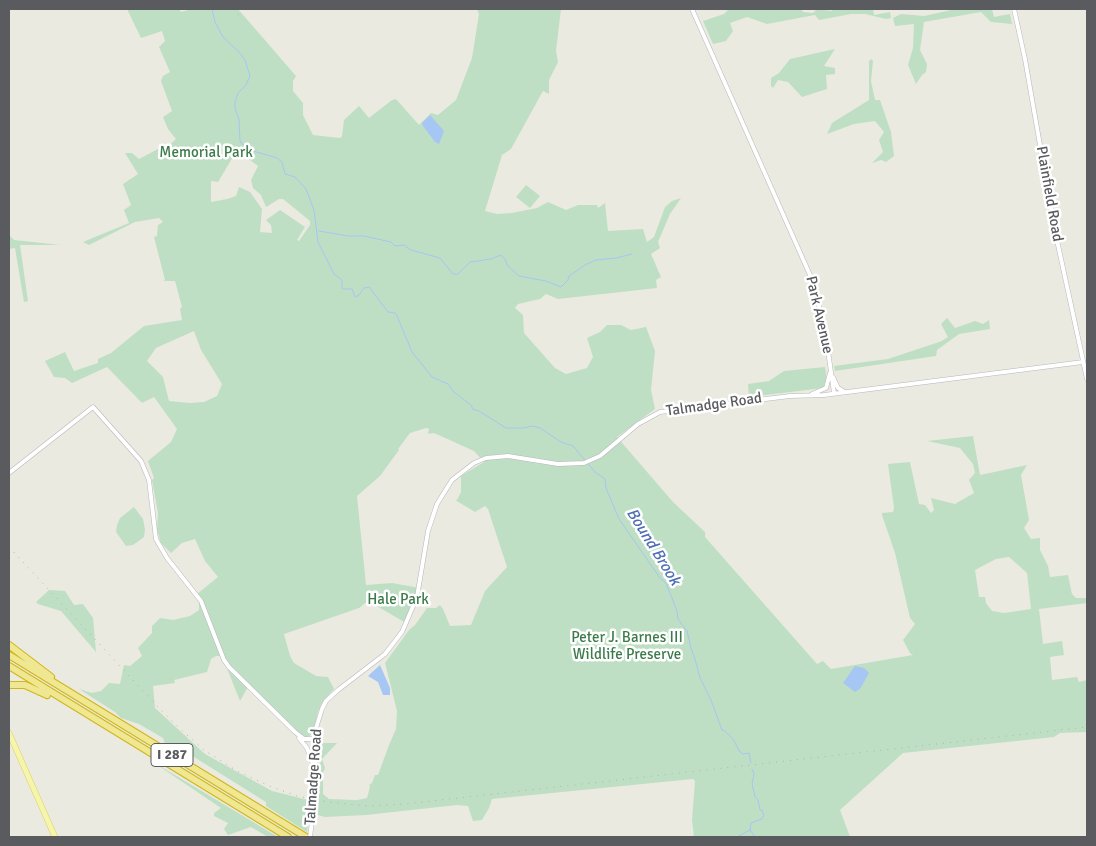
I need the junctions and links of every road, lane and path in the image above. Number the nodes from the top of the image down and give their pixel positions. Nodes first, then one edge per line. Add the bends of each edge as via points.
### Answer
1 (692, 9) edge
2 (1014, 9) edge
3 (1083, 362) junction
4 (830, 369) junction
5 (1087, 379) edge
6 (848, 392) junction
7 (834, 393) junction
8 (807, 395) junction
9 (9, 473) edge
10 (9, 645) edge
11 (9, 655) edge
12 (9, 666) edge
13 (9, 685) edge
14 (69, 692) junction
15 (105, 725) junction
16 (316, 728) junction
17 (295, 732) junction
18 (9, 733) edge
19 (307, 739) junction
20 (316, 740) junction
21 (315, 771) junction
22 (55, 837) edge
23 (288, 837) edge
24 (308, 837) edge

1 - 4 street, Park Avenue via 813,281
2 - 3 street, Plainfield Road
3 - 5 street, Plainfield Road
3 - 6 street
4 - 6 street via 838,388
4 - 7 street, Park Avenue
4 - 8 street via 826,388
6 - 7 street
7 - 8 street, Talmadge Road
8 - 16 street, Talmadge Road via 660,412 638,424 596,458 584,463 565,464 508,456 486,458 460,472 448,485 430,523 420,588 407,623 385,654 326,701
9 - 17 street via 93,407 141,461 149,480 156,539 201,601 224,660
10 - 14 highway
11 - 14 highway, I 287
12 - 15 highway, I 287
13 - 15 highway via 34,688 99,725
14 - 24 highway, I 287
15 - 23 highway, I 287
16 - 19 street
16 - 20 street, Talmadge Road
17 - 19 street
17 - 21 street via 307,748
18 - 22 main road
19 - 20 street
20 - 21 street, Talmadge Road
21 - 24 street, Talmadge Road, bridge via 314,806

